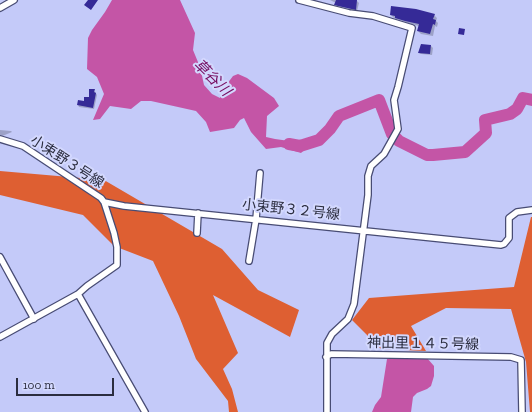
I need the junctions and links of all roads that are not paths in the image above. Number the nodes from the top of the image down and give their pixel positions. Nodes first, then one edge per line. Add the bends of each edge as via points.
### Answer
1 (14, 0) edge
2 (300, 0) edge
3 (0, 8) edge
4 (0, 139) edge
5 (260, 173) dead end
6 (104, 202) junction
7 (530, 210) edge
8 (198, 213) junction
9 (256, 218) junction
10 (363, 230) junction
11 (197, 233) dead end
12 (0, 257) edge
13 (249, 261) dead end
14 (78, 294) junction
15 (34, 319) junction
16 (0, 337) edge
17 (326, 357) junction
18 (145, 412) edge
19 (327, 412) edge
20 (522, 412) edge

1 - 3 street
2 - 10 street via 349,13 373,16 412,28 394,100 398,129 384,154 371,166
4 - 6 street, 小束野３号線 via 23,146
5 - 9 street
6 - 8 street, 小束野３２号線
6 - 14 street, 小束野３号線 via 117,247 117,265
7 - 10 street, 小束野３２号線 via 517,212 509,218 508,238 501,245
8 - 9 street, 小束野３２号線
8 - 11 street
9 - 10 street, 小束野３２号線
9 - 13 street
10 - 17 street via 354,304 348,319 332,334 327,343
12 - 15 street
14 - 15 street
14 - 18 street
15 - 16 street
17 - 19 street
17 - 20 street, 神出里１４５号線 via 332,354 511,357 520,360

